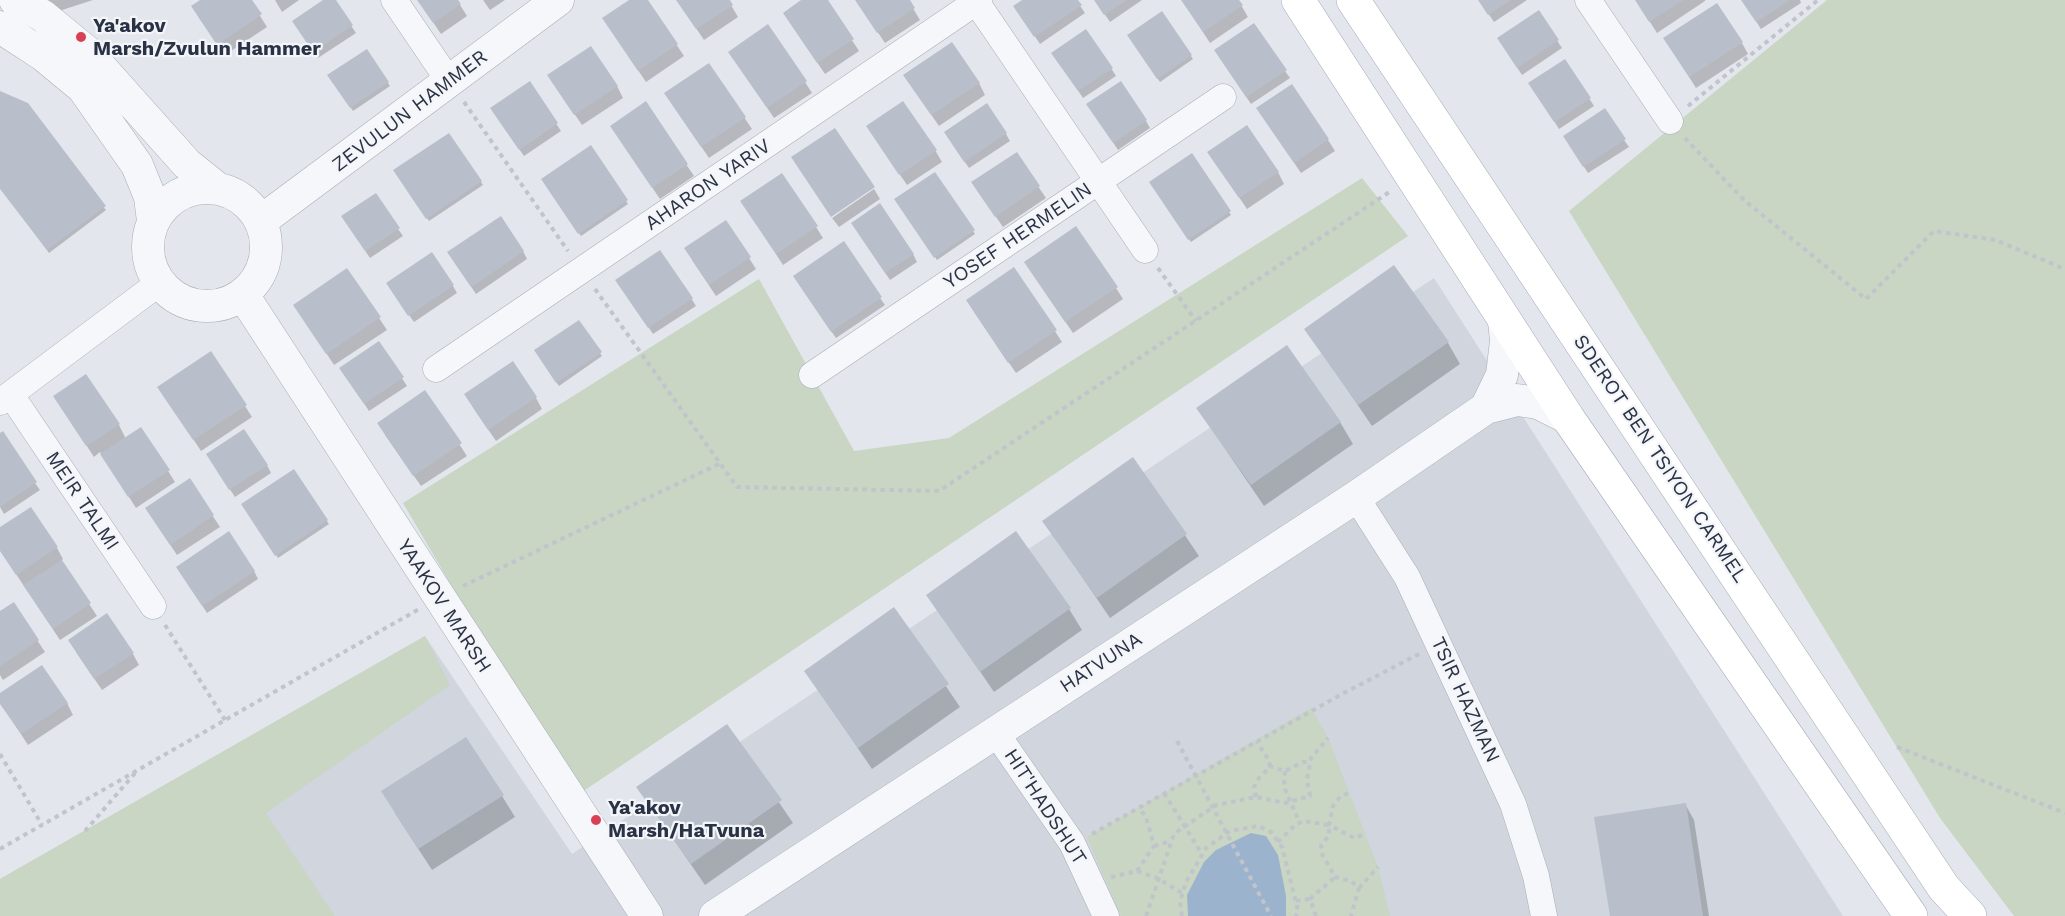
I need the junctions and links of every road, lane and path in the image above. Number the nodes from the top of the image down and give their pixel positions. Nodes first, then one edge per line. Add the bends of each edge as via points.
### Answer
1 (15, 0) edge
2 (394, 0) edge
3 (558, 0) edge
4 (1298, 0) edge
5 (1353, 0) edge
6 (1588, 0) edge
7 (1818, 0) edge
8 (977, 1) edge
9 (0, 27) edge
10 (450, 81) junction
11 (1223, 97) dead end
12 (1670, 121) junction
13 (1098, 181) junction
14 (217, 188) junction
15 (153, 221) junction
16 (261, 221) junction
17 (1144, 250) joint
18 (2065, 269) edge
19 (159, 283) junction
20 (243, 295) junction
21 (1196, 321) dead end
22 (1504, 321) junction
23 (436, 369) dead end
24 (812, 375) dead end
25 (6, 399) edge
26 (1486, 408) junction
27 (1568, 418) junction
28 (719, 464) dead end
29 (1356, 497) junction
30 (438, 598) junction
31 (153, 606) joint
32 (1439, 644) junction
33 (225, 720) junction
34 (996, 732) junction
35 (1328, 738) dead end
36 (1177, 741) dead end
37 (1257, 742) junction
38 (1897, 747) dead end
39 (0, 754) edge
40 (1310, 762) junction
41 (1269, 766) junction
42 (139, 770) junction
43 (1285, 771) junction
44 (1196, 776) junction
45 (1164, 793) junction
46 (1348, 793) dead end
47 (1256, 797) junction
48 (1291, 801) junction
49 (1139, 808) junction
50 (1213, 808) junction
51 (2065, 813) edge
52 (1300, 823) junction
53 (42, 825) junction
54 (1329, 825) junction
55 (1183, 826) junction
56 (85, 831) dead end
57 (1227, 833) junction
58 (1365, 834) dead end
59 (1087, 837) dead end
60 (1171, 841) junction
61 (1278, 842) junction
62 (1154, 846) junction
63 (0, 849) edge
64 (1202, 854) junction
65 (1378, 867) dead end
66 (1137, 871) junction
67 (1335, 877) junction
68 (1157, 878) junction
69 (1094, 886) junction
70 (1359, 888) junction
71 (1182, 893) junction
72 (1311, 899) junction
73 (1296, 901) junction
74 (647, 916) edge
75 (715, 916) edge
76 (1106, 916) edge
77 (1146, 916) edge
78 (1182, 916) edge
79 (1271, 916) edge
80 (1296, 916) edge
81 (1316, 916) edge
82 (1351, 916) edge
83 (1544, 916) edge
84 (1911, 916) edge
85 (1970, 916) edge

1 - 14 street via 43,16 86,51 187,164
2 - 10 street
3 - 10 street, ZEVULUN HAMMER
4 - 22 main road
5 - 85 main road, SDEROT BEN TSIYON CARMEL via 1944,888
6 - 12 street
7 - 12 path
8 - 13 street
8 - 23 street, AHARON YARIV
9 - 15 street via 43,55 82,88 137,165 150,197
10 - 16 street, ZEVULUN HAMMER
11 - 13 street, YOSEF HERMELIN
12 - 18 path via 1744,200 1866,299 1935,231 1995,240
13 - 17 street
13 - 24 street, YOSEF HERMELIN
14 - 15 street via 198,188 180,194 164,205
14 - 16 street via 235,194
15 - 19 street via 147,253
16 - 20 street via 267,253 263,269
17 - 21 path
19 - 20 street via 189,304 208,307
19 - 25 street
20 - 30 street, YAAKOV MARSH
22 - 26 street, HATVUNA via 1502,375
22 - 27 main road
25 - 31 street, MEIR TALMI
26 - 27 street, HATVUNA via 1517,400 1538,403
26 - 29 street, HATVUNA
27 - 84 main road
28 - 30 path
29 - 32 street, TSIR HAZMAN via 1407,577
29 - 34 street, HATVUNA
30 - 33 path
30 - 74 street, YAAKOV MARSH
31 - 33 path
32 - 37 path
32 - 83 street, TSIR HAZMAN via 1513,804
33 - 42 path
34 - 69 street, HIT'HADSHUT via 1054,814
34 - 75 street, HATVUNA
35 - 40 path
36 - 44 path
37 - 41 path
37 - 44 path
38 - 51 path
39 - 53 path
40 - 43 path
40 - 48 path via 1310,796
41 - 43 path
41 - 47 path via 1254,787
42 - 53 path
42 - 56 path
43 - 48 path via 1284,787
44 - 45 path
44 - 50 path
45 - 49 path
45 - 55 path
46 - 54 path via 1333,806
47 - 48 path
47 - 50 path
48 - 52 path
49 - 59 path
49 - 62 path
50 - 55 path
50 - 57 path
52 - 54 path
52 - 61 path
53 - 63 path
54 - 58 path via 1354,838
54 - 67 path via 1322,854
55 - 60 path
55 - 64 path
57 - 61 path via 1244,826 1258,826 1271,832
57 - 64 path
57 - 79 path
60 - 62 path
60 - 68 path
61 - 73 path
62 - 66 path
64 - 71 path
65 - 70 path
66 - 68 path
66 - 69 path
67 - 70 path via 1351,881
67 - 72 path
68 - 71 path
68 - 77 path
69 - 76 street, HIT'HADSHUT
70 - 82 path
71 - 78 path
72 - 73 path
72 - 81 path
73 - 80 path

